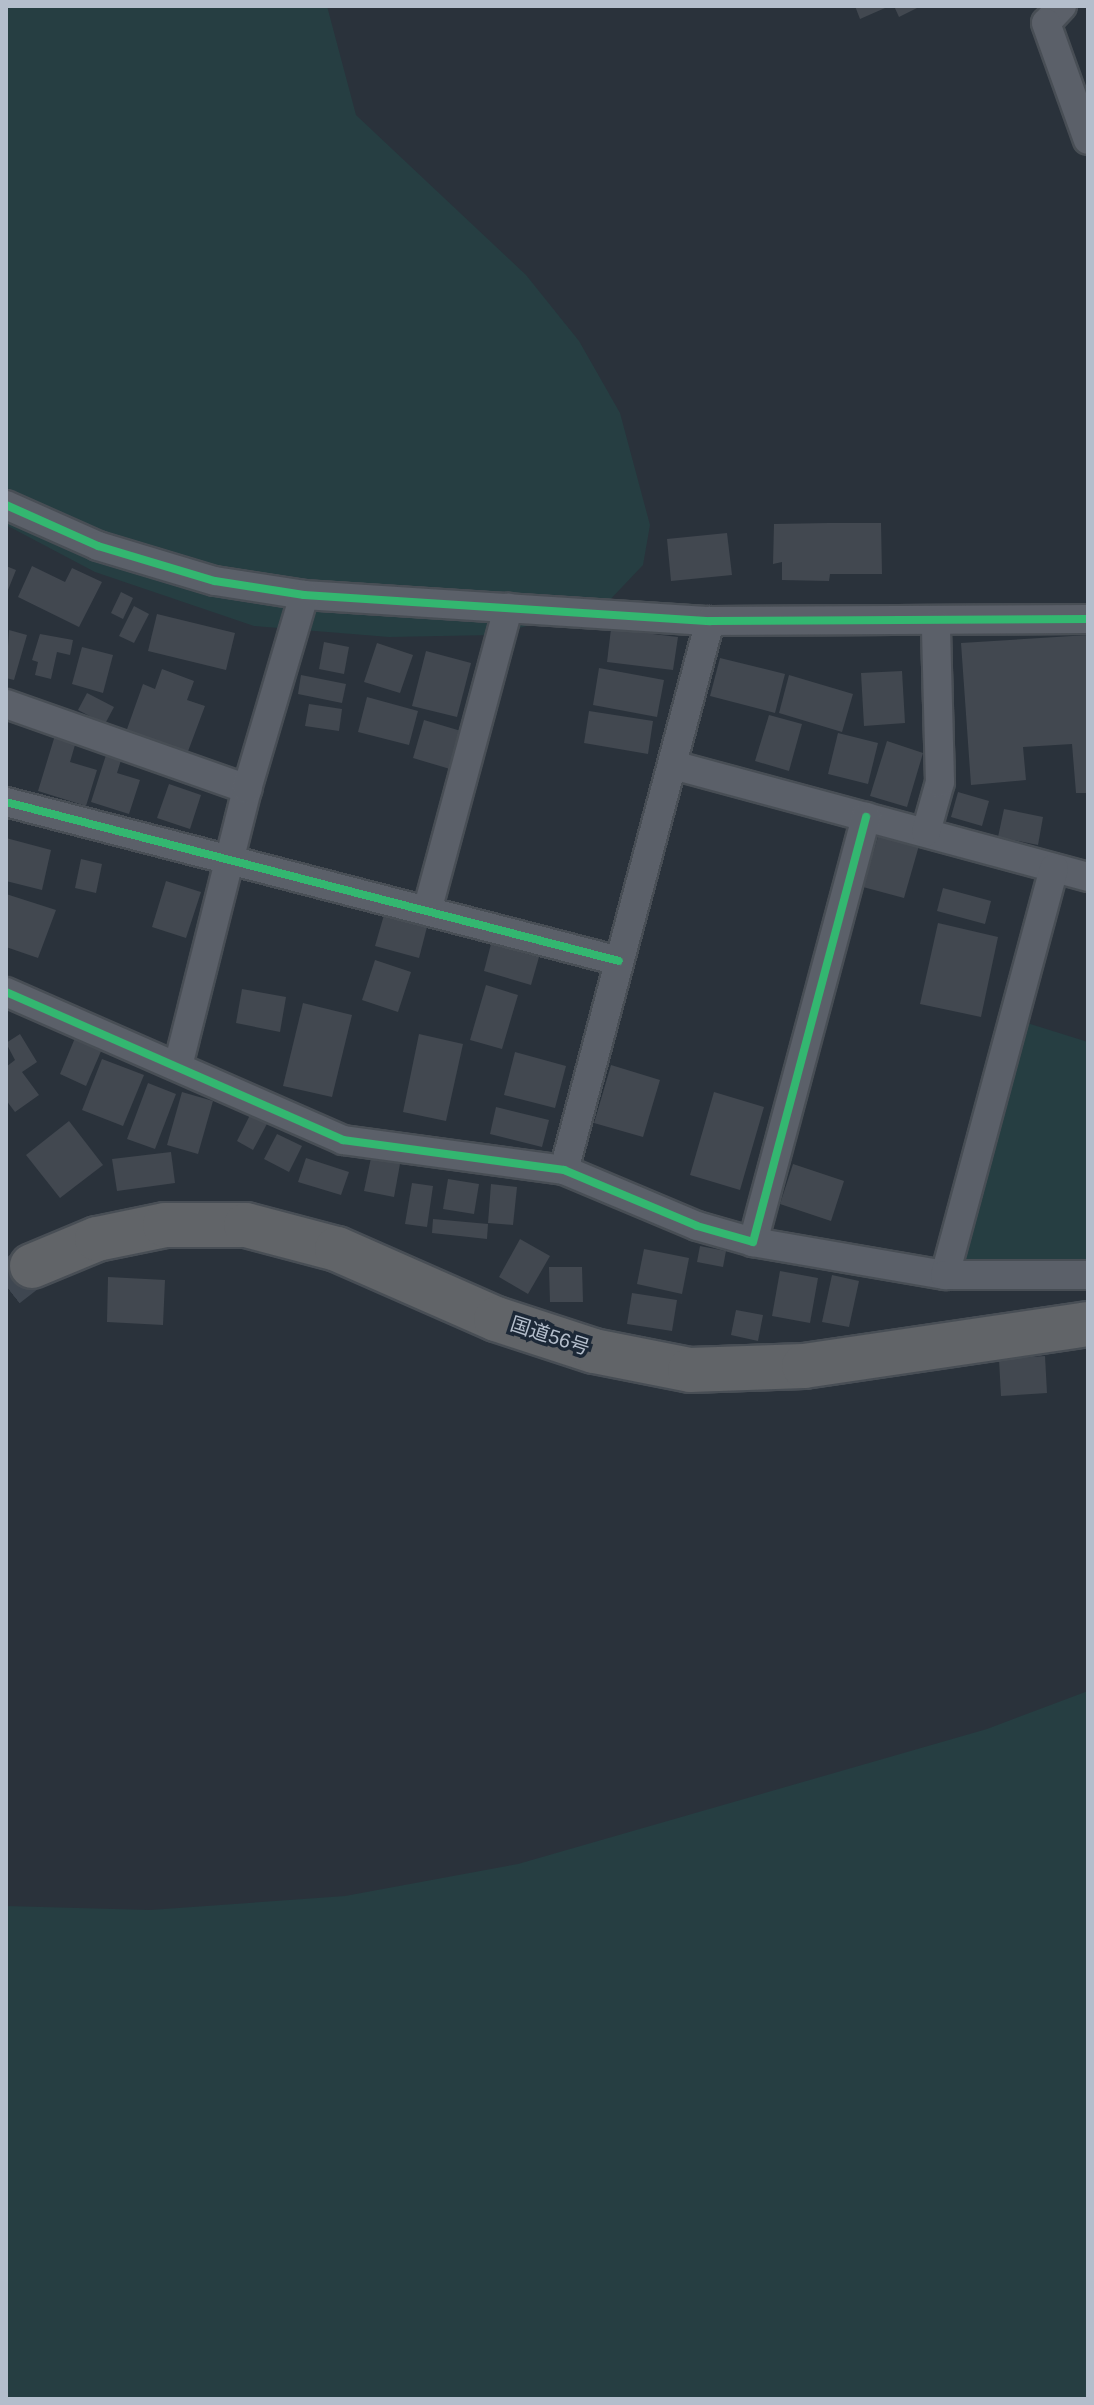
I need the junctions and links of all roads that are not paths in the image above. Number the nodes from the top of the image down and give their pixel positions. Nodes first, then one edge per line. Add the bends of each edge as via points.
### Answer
1 (1044, 12) edge
2 (1088, 140) edge
3 (6, 505) edge
4 (304, 595) junction
5 (508, 608) junction
6 (1088, 619) edge
7 (710, 621) junction
8 (936, 624) junction
9 (6, 704) edge
10 (673, 765) junction
11 (247, 789) junction
12 (6, 802) edge
13 (866, 817) junction
14 (926, 832) junction
15 (231, 860) junction
16 (1054, 868) junction
17 (1088, 877) edge
18 (427, 911) junction
19 (619, 961) junction
20 (6, 992) edge
21 (178, 1066) junction
22 (564, 1170) junction
23 (753, 1242) junction
24 (32, 1266) tunnel mouth
25 (945, 1275) junction
26 (1088, 1275) edge
27 (1088, 1324) edge

1 - 2 street
3 - 4 street via 112,550 215,581
4 - 5 street
4 - 11 street
5 - 7 street
5 - 18 street
6 - 8 street
7 - 8 street
7 - 10 street
8 - 14 street via 940,782
9 - 11 street
10 - 13 street
10 - 19 street
11 - 15 street
12 - 15 street
13 - 14 street
13 - 23 street
14 - 16 street
15 - 18 street
15 - 21 street
16 - 17 street
16 - 25 street
18 - 19 street
19 - 22 street
20 - 21 street
21 - 22 street via 343,1140
22 - 23 street via 697,1226
23 - 25 street
24 - 27 highway, 国道56号 via 97,1239 165,1225 246,1225 337,1249 524,1328 594,1351 690,1370 804,1366
25 - 26 street

